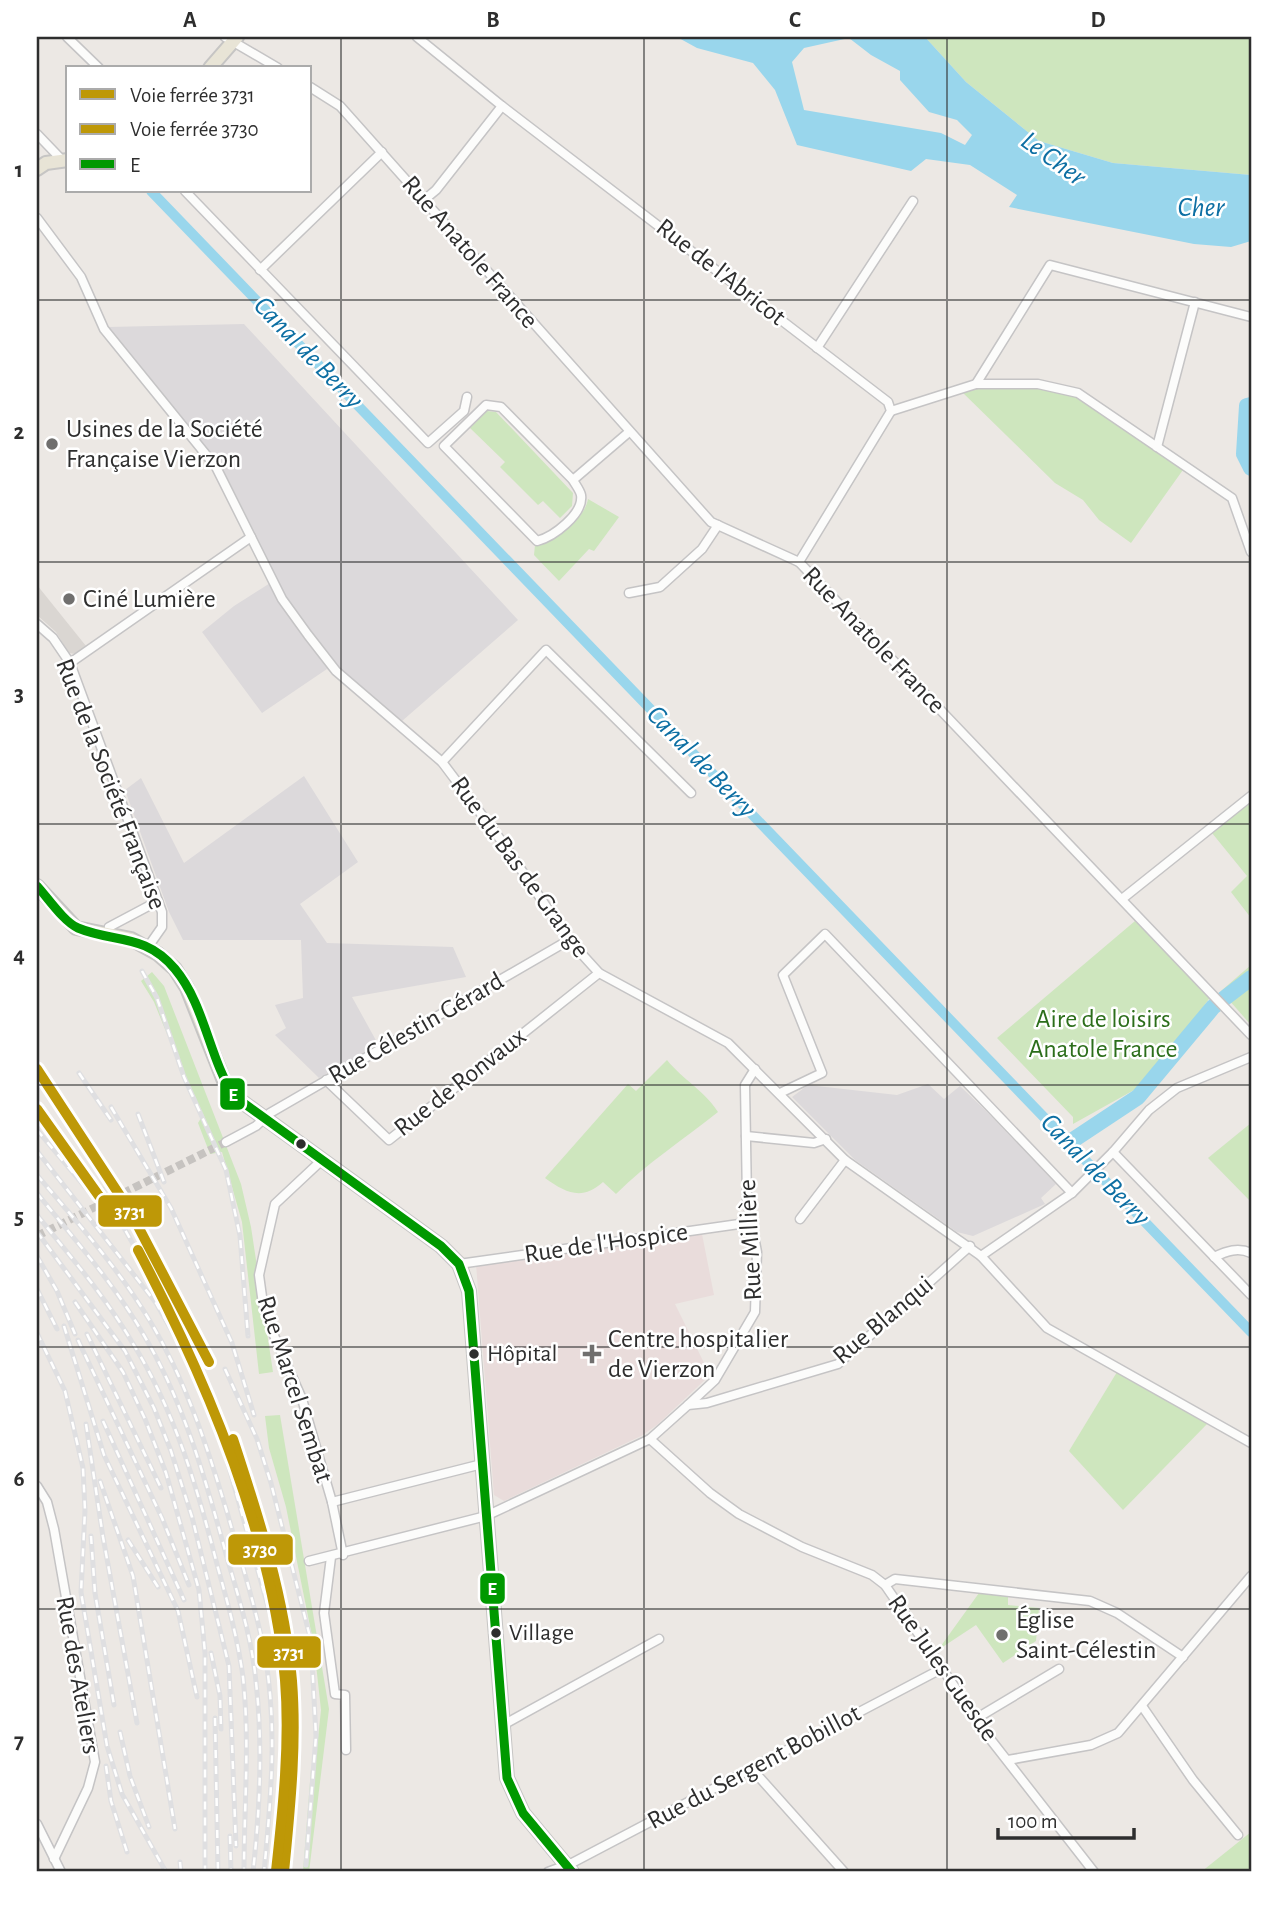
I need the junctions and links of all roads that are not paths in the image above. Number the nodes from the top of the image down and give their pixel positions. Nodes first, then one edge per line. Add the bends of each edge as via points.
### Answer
1 (67, 37) edge
2 (417, 37) edge
3 (232, 38) edge
4 (97, 66) edge
5 (211, 66) edge
6 (275, 66) edge
7 (312, 89) edge
8 (502, 106) junction
9 (37, 134) edge
10 (383, 152) junction
11 (65, 160) edge
12 (37, 170) edge
13 (186, 192) edge
14 (424, 200) junction
15 (913, 201) dead end
16 (37, 218) edge
17 (260, 270) junction
18 (1195, 302) junction
19 (1251, 317) edge
20 (817, 348) junction
21 (976, 384) junction
22 (467, 397) dead end
23 (891, 411) junction
24 (629, 432) junction
25 (1157, 447) junction
26 (573, 480) junction
27 (718, 525) junction
28 (251, 537) junction
29 (1251, 552) edge
30 (799, 562) junction
31 (629, 593) dead end
32 (37, 624) edge
33 (70, 663) junction
34 (442, 762) junction
35 (691, 793) dead end
36 (1251, 796) edge
37 (37, 886) edge
38 (1122, 899) junction
39 (158, 901) junction
40 (109, 926) dead end
41 (569, 940) junction
42 (148, 947) junction
43 (599, 973) junction
44 (1251, 1035) edge
45 (1251, 1057) edge
46 (755, 1069) junction
47 (326, 1080) junction
48 (780, 1093) junction
49 (264, 1118) junction
50 (746, 1136) junction
51 (825, 1139) junction
52 (226, 1142) tunnel mouth
53 (1113, 1152) junction
54 (322, 1160) junction
55 (845, 1160) junction
56 (1072, 1193) junction
57 (800, 1219) dead end
58 (753, 1222) junction
59 (970, 1246) junction
60 (1251, 1253) edge
61 (981, 1256) junction
62 (1214, 1257) junction
63 (459, 1264) junction
64 (1251, 1295) edge
65 (688, 1405) junction
66 (650, 1439) junction
67 (1251, 1443) edge
68 (482, 1464) junction
69 (37, 1486) edge
70 (37, 1502) edge
71 (47, 1502) junction
72 (332, 1502) junction
73 (486, 1516) junction
74 (343, 1555) junction
75 (331, 1558) junction
76 (309, 1561) dead end
77 (1251, 1576) edge
78 (885, 1585) junction
79 (659, 1639) dead end
80 (1183, 1657) junction
81 (943, 1668) junction
82 (1059, 1669) dead end
83 (1142, 1706) junction
84 (977, 1718) junction
85 (503, 1725) junction
86 (346, 1750) dead end
87 (1008, 1760) junction
88 (752, 1769) junction
89 (37, 1824) edge
90 (1238, 1835) dead end
91 (54, 1859) junction
92 (569, 1869) edge
93 (61, 1872) edge
94 (548, 1872) edge
95 (844, 1872) edge
96 (1094, 1872) edge

1 - 4 street
2 - 8 street, Rue de l'Abricot
3 - 5 main road
3 - 6 street
7 - 10 street, Rue Anatole France via 340,106
8 - 14 street
8 - 20 street, Rue de l'Abricot
9 - 11 street
10 - 14 street, Rue Anatole France
10 - 17 street
11 - 12 main road via 46,163
13 - 17 street
14 - 24 street, Rue Anatole France
15 - 20 street
16 - 28 street, Rue du Bas de Grange via 82,277 104,330 216,467
17 - 22 street via 428,443 464,411
18 - 19 street
18 - 21 street via 1050,265
18 - 25 street
20 - 23 street, Rue de l'Abricot via 888,402
21 - 23 street
21 - 25 street via 1038,384 1078,393
23 - 30 street
24 - 26 street
24 - 27 street, Rue Anatole France
25 - 29 street via 1232,498
26 - 26 street via 502,407 486,405 444,446 537,541 549,538 579,508 581,494
27 - 30 street, Rue Anatole France
27 - 31 street via 702,549 660,587
28 - 33 street
28 - 34 street, Rue du Bas de Grange via 282,599 336,671
30 - 38 street, Rue Anatole France
32 - 33 street, Rue de la Société Française
33 - 39 street, Rue de la Société Française
34 - 35 street via 546,650
34 - 41 street, Rue du Bas de Grange
36 - 38 street
37 - 42 main road via 76,928 122,936
38 - 44 street, Rue Anatole France
39 - 40 street
39 - 42 street, Rue de la Société Française via 162,927
41 - 43 street, Rue du Bas de Grange
41 - 47 street, Rue Célestin Gérard
42 - 49 main road, Rue de la Société Française via 182,978 228,1088
43 - 46 street, Rue du Bas de Grange via 715,1035
43 - 47 street, Rue de Ronvaux via 389,1140
45 - 53 street via 1177,1088 1149,1110
46 - 48 street, Rue du Bas de Grange
46 - 50 street, Rue Millière via 745,1085
47 - 49 street, Rue Célestin Gérard
48 - 51 street, Rue du Bas de Grange
48 - 56 street via 822,1073 783,975 825,934
49 - 52 street, Rue Célestin Gérard
49 - 54 main road, Rue de la Société Française
50 - 51 street via 814,1143
50 - 58 street, Rue Millière via 747,1200
51 - 55 street, Rue du Bas de Grange
53 - 56 street
53 - 62 street
54 - 63 main road, Rue de la Société Française
54 - 72 street, Rue Marcel Sembat via 275,1204 259,1275 272,1331 302,1399
55 - 57 street
55 - 59 street, Rue du Bas de Grange
56 - 61 street
58 - 63 street, Rue de l'Hospice
58 - 65 street, Rue Millière via 755,1312 715,1380
59 - 61 street, Rue du Bas de Grange
59 - 65 street, Rue Blanqui via 838,1364 707,1404
60 - 62 street via 1229,1250
61 - 67 street, Rue du Bas de Grange via 1048,1328
62 - 64 street
63 - 68 main road via 469,1291
65 - 66 street
66 - 73 street
66 - 78 street, Rue Jules Guesde via 739,1514
68 - 72 street
68 - 73 main road
69 - 71 street, Rue des Ateliers
70 - 71 street
71 - 91 street, Rue des Ateliers via 95,1762 88,1788
72 - 74 street, Rue Marcel Sembat
73 - 74 street
73 - 85 main road
74 - 75 street
75 - 76 street
75 - 86 street via 324,1613 335,1694 345,1695
77 - 80 street
78 - 80 street via 895,1579 1090,1601 1117,1613
78 - 81 street, Rue Jules Guesde
79 - 85 street
80 - 83 street
81 - 84 street, Rue Jules Guesde
81 - 88 street, Rue du Sergent Bobillot
82 - 84 street
83 - 87 street via 1118,1734 1091,1745
83 - 90 street
84 - 87 street, Rue Jules Guesde
85 - 92 main road via 512,1795
87 - 96 street, Rue Jules Guesde
88 - 92 street, Rue du Sergent Bobillot
88 - 95 street
89 - 91 street
91 - 93 street
92 - 94 street, Rue du Sergent Bobillot

